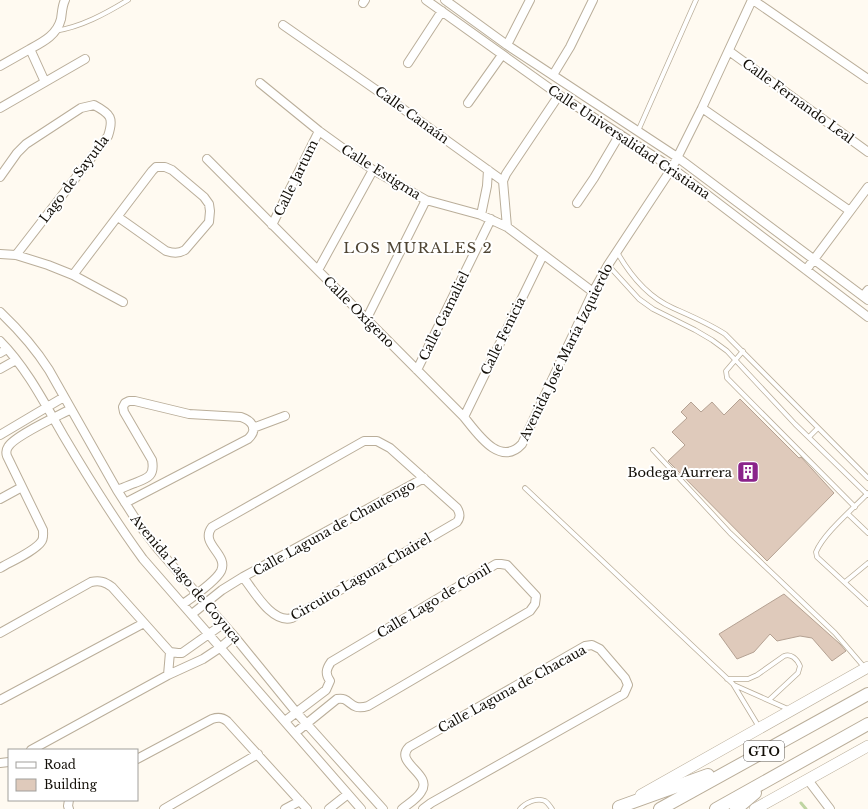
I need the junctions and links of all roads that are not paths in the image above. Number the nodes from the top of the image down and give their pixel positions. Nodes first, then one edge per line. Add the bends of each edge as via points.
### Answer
1 (128, 0) edge
2 (426, 0) edge
3 (530, 0) edge
4 (593, 0) edge
5 (696, 0) edge
6 (753, 0) edge
7 (62, 1) edge
8 (447, 1) edge
9 (442, 11) junction
10 (283, 25) dead end
11 (55, 31) junction
12 (507, 45) junction
13 (30, 50) junction
14 (729, 51) junction
15 (502, 55) junction
16 (85, 59) dead end
17 (408, 63) dead end
18 (0, 66) edge
19 (553, 75) junction
20 (868, 79) edge
21 (45, 82) junction
22 (260, 83) dead end
23 (558, 95) junction
24 (468, 103) dead end
25 (0, 108) edge
26 (702, 108) junction
27 (319, 131) junction
28 (638, 131) junction
29 (620, 134) junction
30 (868, 152) edge
31 (677, 157) junction
32 (208, 159) dead end
33 (672, 168) junction
34 (373, 170) junction
35 (488, 170) junction
36 (0, 176) edge
37 (503, 181) junction
38 (868, 187) edge
39 (426, 200) junction
40 (577, 203) dead end
41 (850, 211) junction
42 (481, 215) junction
43 (118, 217) junction
44 (491, 219) junction
45 (272, 225) junction
46 (507, 227) junction
47 (617, 251) junction
48 (0, 254) edge
49 (16, 255) junction
50 (542, 255) junction
51 (814, 259) junction
52 (608, 265) junction
53 (318, 270) junction
54 (806, 270) junction
55 (73, 275) junction
56 (593, 292) junction
57 (866, 295) edge
58 (123, 302) dead end
59 (0, 312) edge
60 (868, 317) edge
61 (366, 320) junction
62 (0, 341) edge
63 (4, 351) edge
64 (743, 351) junction
65 (16, 360) junction
66 (735, 360) junction
67 (0, 368) edge
68 (417, 370) junction
69 (64, 397) junction
70 (48, 408) junction
71 (71, 409) junction
72 (285, 416) dead end
73 (464, 417) junction
74 (54, 418) junction
75 (253, 428) junction
76 (818, 428) junction
77 (0, 435) edge
78 (809, 437) junction
79 (516, 450) joint
80 (653, 450) dead end
81 (424, 478) junction
82 (868, 478) edge
83 (22, 487) junction
84 (525, 488) dead end
85 (117, 490) junction
86 (868, 494) edge
87 (0, 499) edge
88 (125, 503) junction
89 (855, 507) junction
90 (848, 514) junction
91 (868, 533) edge
92 (868, 563) edge
93 (0, 568) edge
94 (243, 577) junction
95 (845, 582) junction
96 (197, 593) junction
97 (183, 604) junction
98 (205, 604) junction
99 (868, 604) edge
100 (192, 614) junction
101 (144, 623) junction
102 (223, 624) junction
103 (0, 633) edge
104 (209, 634) junction
105 (234, 636) junction
106 (221, 647) junction
107 (170, 652) junction
108 (866, 668) edge
109 (168, 675) junction
110 (727, 679) junction
111 (733, 684) junction
112 (868, 694) edge
113 (0, 700) edge
114 (769, 700) junction
115 (790, 710) junction
116 (296, 712) junction
117 (284, 721) junction
118 (307, 724) junction
119 (868, 724) edge
120 (760, 729) junction
121 (295, 733) junction
122 (868, 746) edge
123 (33, 749) edge
124 (258, 754) junction
125 (138, 758) edge
126 (751, 759) junction
127 (808, 780) junction
128 (766, 782) junction
129 (421, 792) junction
130 (348, 794) junction
131 (300, 801) junction
132 (431, 803) junction
133 (356, 807) edge
134 (618, 808) edge
135 (164, 809) edge
136 (285, 809) edge
137 (307, 809) edge
138 (329, 809) edge
139 (383, 809) edge
140 (402, 809) edge
141 (423, 809) edge
142 (520, 809) edge
143 (552, 809) edge
144 (660, 809) edge
145 (716, 809) edge
146 (736, 809) edge
147 (755, 809) edge
148 (830, 809) edge

1 - 11 lane via 72,28
2 - 9 street, Calle Universalidad Cristiana
3 - 12 street
4 - 19 street
5 - 28 lane
6 - 14 street, Avenida José María Izquierdo
6 - 20 street
7 - 11 street via 61,20
8 - 12 street, Calle Universalidad Cristiana
9 - 15 street, Calle Universalidad Cristiana
9 - 17 street
10 - 35 street, Calle Canaán
11 - 13 street via 47,40
12 - 19 street, Calle Universalidad Cristiana
13 - 18 street
13 - 21 street
14 - 26 street, Avenida José María Izquierdo
14 - 30 street, Calle Fernando Leal
15 - 23 street, Calle Universalidad Cristiana
15 - 24 street
16 - 21 street
19 - 28 street, Calle Universalidad Cristiana
21 - 25 street
22 - 27 street, Calle Estigma
23 - 29 street, Calle Universalidad Cristiana
23 - 37 street
26 - 31 street, Avenida José María Izquierdo
26 - 41 street
27 - 34 street, Calle Estigma
27 - 45 street, Calle Jartum
28 - 31 street, Calle Universalidad Cristiana
29 - 33 street, Calle Universalidad Cristiana
29 - 40 street
31 - 33 street, Avenida José María Izquierdo
31 - 51 street, Calle Universalidad Cristiana
32 - 45 street, Calle Oxígeno
33 - 47 street, Avenida José María Izquierdo
33 - 54 street, Calle Universalidad Cristiana
34 - 39 street, Calle Estigma
34 - 53 street
35 - 37 street, Calle Canaán
35 - 42 street
36 - 49 street, Lago de Sayutla via 26,144 81,108 94,105 111,118 108,136
37 - 46 street
38 - 41 street
39 - 42 street, Calle Estigma
39 - 61 street
41 - 51 street
42 - 44 street, Calle Estigma
43 - 43 street via 156,167 172,170 204,197 209,204 210,212 208,222 185,250 179,253 166,251
43 - 55 street
44 - 46 street, Calle Estigma
44 - 68 street, Calle Gamaliel
45 - 53 street, Calle Oxígeno
46 - 50 street, Calle Estigma via 518,233
47 - 52 street, Avenida José María Izquierdo
47 - 64 lane via 630,274 657,299 709,324 725,334
48 - 49 street
49 - 55 street
50 - 56 street, Calle Estigma
50 - 73 street, Calle Fenicia
51 - 54 street
51 - 57 street, Calle Universalidad Cristiana
52 - 56 street, Avenida José María Izquierdo
52 - 66 lane via 639,299 653,310 706,336
53 - 61 street, Calle Oxígeno
54 - 60 street, Calle Universalidad Cristiana
55 - 58 street
56 - 79 street, Avenida José María Izquierdo via 522,444
59 - 69 street, Avenida Lago de Coyuca via 39,354
61 - 68 street, Calle Oxígeno
62 - 63 street, Avenida Lago de Coyuca
63 - 65 street, Avenida Lago de Coyuca
64 - 66 lane
64 - 76 lane
65 - 67 street
65 - 70 street, Avenida Lago de Coyuca
66 - 78 lane
66 - 89 lane via 726,372 727,378
68 - 73 street, Calle Oxígeno
69 - 70 street
69 - 71 street, Avenida Lago de Coyuca
70 - 74 street, Avenida Lago de Coyuca
70 - 77 street
71 - 74 street
71 - 85 street, Avenida Lago de Coyuca
72 - 75 street
73 - 79 street, Calle Oxígeno via 486,443 497,450
74 - 83 street via 11,442 8,447 7,456
74 - 97 street, Avenida Lago de Coyuca via 120,528 143,559
75 - 85 street via 248,419 241,417 189,414 129,401 125,403 124,412 153,466 146,480
75 - 88 street via 253,433 248,439
76 - 78 lane
76 - 82 lane
78 - 86 lane
80 - 108 lane via 730,533 835,633
81 - 94 street, Calle Laguna de Chautengo
81 - 94 street, Circuito Laguna Chairel via 457,508 460,513 457,522 292,618 280,618 270,611
81 - 96 street via 384,443 364,441 212,527 208,533 209,540 221,559 222,566 220,573
83 - 87 street
83 - 93 street via 43,530 42,541
84 - 110 lane
85 - 88 street, Avenida Lago de Coyuca
86 - 89 lane
88 - 96 street, Avenida Lago de Coyuca via 157,548
89 - 90 lane
90 - 91 lane
90 - 95 lane via 830,532 816,552 817,556
92 - 95 lane
94 - 98 street
95 - 99 lane
96 - 97 street
96 - 98 street, Avenida Lago de Coyuca
97 - 100 street, Avenida Lago de Coyuca
98 - 100 street
98 - 102 street, Avenida Lago de Coyuca
100 - 104 street, Avenida Lago de Coyuca
101 - 103 street via 112,586 96,581
101 - 107 street
101 - 113 street
102 - 104 street
102 - 105 street, Avenida Lago de Coyuca
104 - 106 street, Avenida Lago de Coyuca
104 - 107 street via 182,652
105 - 106 street
105 - 116 street, Avenida Lago de Coyuca
106 - 109 street via 203,659
106 - 117 street, Avenida Lago de Coyuca
107 - 109 street
108 - 115 street
109 - 123 street
110 - 111 lane
110 - 114 lane via 748,679 784,656 793,656 800,666 798,673
111 - 114 lane
111 - 120 lane
112 - 126 main road, GTO
114 - 115 lane
115 - 120 street
116 - 117 street, Calle Lago de Conil
116 - 118 street, Avenida Lago de Coyuca
116 - 118 street, Calle Lago de Conil via 326,690 330,681 326,676 327,670 331,662 496,564 507,565 536,596 535,604 530,611 368,706 355,707 345,699 337,699
117 - 121 street, Avenida Lago de Coyuca
118 - 121 street, Calle Lago de Conil
118 - 139 street, Avenida Lago de Coyuca
119 - 128 main road, GTO
120 - 134 street
121 - 130 street, Avenida Lago de Coyuca
122 - 127 street
124 - 125 street via 228,721 218,717
124 - 131 street
124 - 135 street
126 - 134 main road
126 - 144 main road, GTO
127 - 147 street
127 - 148 street
128 - 145 main road, GTO
128 - 146 main road
129 - 132 street
129 - 132 street, Calle Laguna de Chacaua via 423,779 406,758 406,752 410,747 585,646 600,649 626,678 628,685 624,694
129 - 140 street
130 - 133 street, Avenida Lago de Coyuca
130 - 138 street
131 - 136 street
131 - 137 street
132 - 141 street, Calle Laguna de Chacaua
142 - 143 lane via 526,804 541,800

